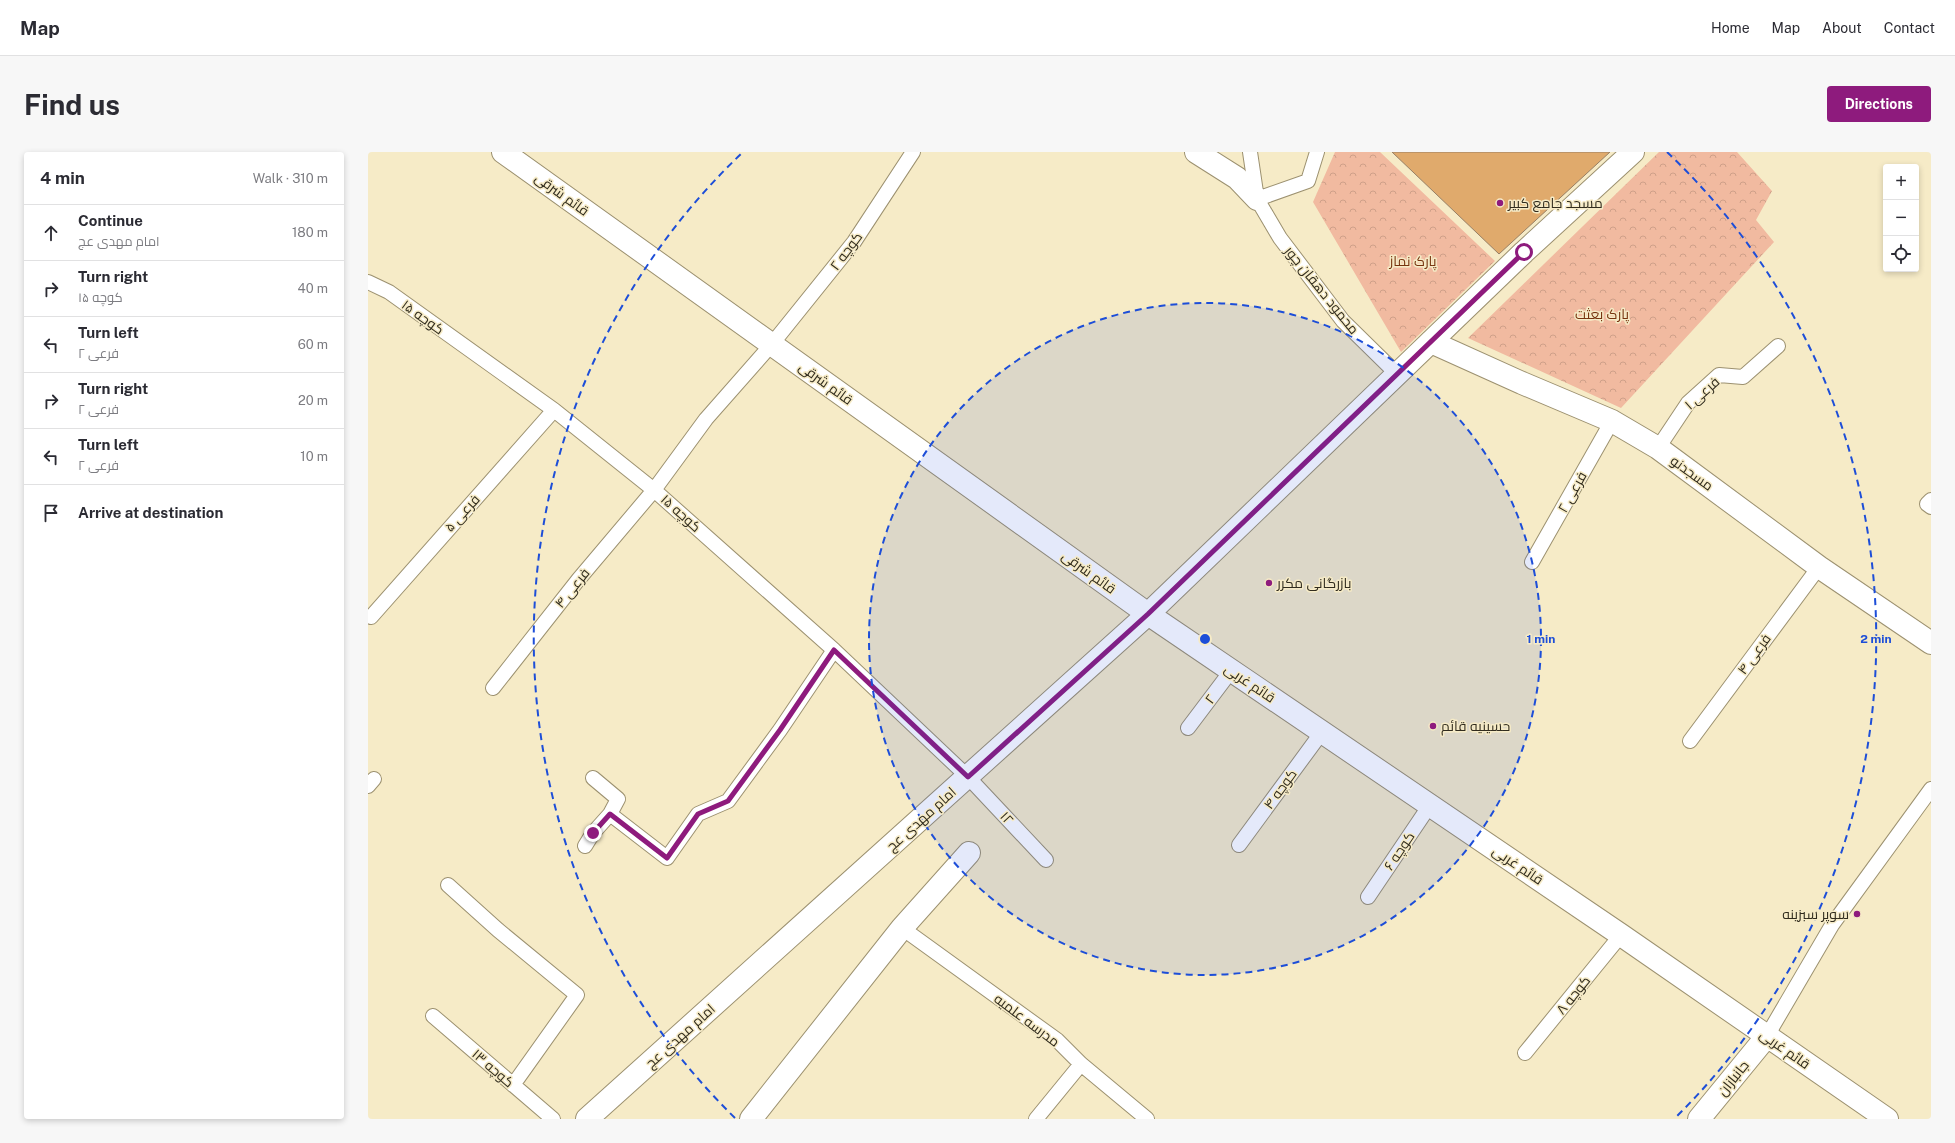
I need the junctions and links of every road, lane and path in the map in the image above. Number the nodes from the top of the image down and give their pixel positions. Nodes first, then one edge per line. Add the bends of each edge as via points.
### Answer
1 (503, 152) edge
2 (913, 152) edge
3 (1196, 152) edge
4 (1250, 152) edge
5 (1317, 152) edge
6 (1633, 152) edge
7 (1256, 199) junction
8 (368, 282) edge
9 (1431, 342) junction
10 (772, 344) junction
11 (1778, 346) dead end
12 (1397, 374) junction
13 (554, 410) junction
14 (1612, 421) junction
15 (1658, 448) junction
16 (654, 490) junction
17 (1931, 500) edge
18 (1931, 507) edge
19 (1532, 562) dead end
20 (1819, 567) junction
21 (1148, 614) junction
22 (371, 616) dead end
23 (1931, 642) edge
24 (834, 650) junction
25 (1231, 671) junction
26 (493, 688) dead end
27 (1188, 728) dead end
28 (1322, 732) junction
29 (1690, 741) dead end
30 (968, 777) junction
31 (593, 778) dead end
32 (1931, 789) edge
33 (1430, 805) junction
34 (610, 814) junction
35 (1239, 845) dead end
36 (585, 846) dead end
37 (969, 853) dead end
38 (1046, 860) dead end
39 (448, 885) dead end
40 (1368, 897) dead end
41 (902, 928) junction
42 (1621, 935) junction
43 (433, 1016) dead end
44 (1767, 1036) junction
45 (1525, 1053) dead end
46 (1081, 1064) junction
47 (513, 1085) junction
48 (553, 1119) edge
49 (587, 1119) edge
50 (751, 1119) edge
51 (1036, 1119) edge
52 (1147, 1119) edge
53 (1699, 1119) edge
54 (1887, 1119) edge

1 - 10 street, قائم شرقی
2 - 10 lane, کوچه ۲ via 854,242
3 - 7 street via 1237,178
4 - 7 lane
5 - 7 lane via 1308,181
6 - 9 street, امام مهدی عج
7 - 12 lane, محمود دهقان چور via 1280,238 1343,320
8 - 13 lane, کوچه ۱۵ via 389,292
9 - 12 street, امام مهدی عج
9 - 14 street, مسجدنو
10 - 16 lane, کوچه ۲ via 706,419
10 - 21 street, قائم شرقی
11 - 15 lane, فرعی ۱ via 1743,377 1719,375 1688,403
12 - 21 street, امام مهدی عج
13 - 16 lane, کوچه ۱۵
13 - 22 lane, فرعی ۵
14 - 15 street, مسجدنو
14 - 19 lane, فرعی ۲
15 - 20 street, مسجدنو
16 - 24 lane, کوچه ۱۵
16 - 26 lane, فرعی ۴ via 578,580
17 - 18 lane via 1927,504
20 - 23 street, مسجدنو
20 - 29 lane, فرعی ۴
21 - 25 street, قائم غربی
21 - 30 street, امام مهدی عج
24 - 30 lane, کوچه ۱۵
24 - 34 lane via 728,801 698,814 667,858
25 - 27 lane, ۲
25 - 28 street, قائم غربی
28 - 33 street, قائم غربی
28 - 35 lane, کوچه ۴
30 - 38 lane, ۱۲
30 - 49 street, امام مهدی عج
31 - 34 lane via 618,799
32 - 44 lane via 1832,925
33 - 40 lane, کوچه ۶
33 - 42 street, قائم غربی
34 - 36 lane
37 - 41 street
39 - 47 lane via 577,995
41 - 46 lane, مدرسه علمیه via 1057,1040
41 - 50 street
42 - 44 street, قائم غربی
42 - 45 lane, کوچه ۸
43 - 47 lane, کوچه ۱۳
44 - 53 street, جانبازان
44 - 54 street, قائم غربی
46 - 51 lane
46 - 52 lane, مدرسه علمیه
47 - 48 lane, کوچه ۱۳

